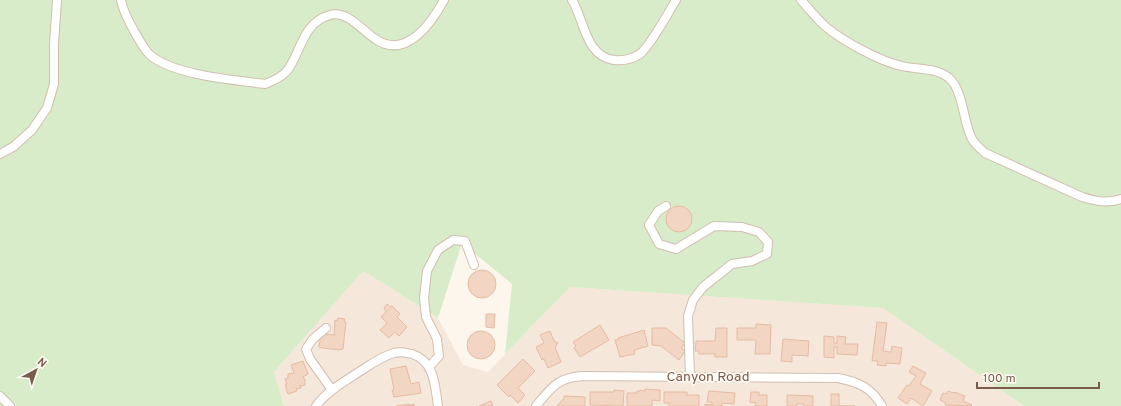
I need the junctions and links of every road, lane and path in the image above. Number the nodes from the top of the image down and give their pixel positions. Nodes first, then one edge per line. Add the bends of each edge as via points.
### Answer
1 (57, 0) edge
2 (121, 0) edge
3 (444, 0) edge
4 (572, 0) edge
5 (676, 0) edge
6 (801, 0) edge
7 (0, 154) edge
8 (1121, 199) edge
9 (666, 206) dead end
10 (474, 265) dead end
11 (326, 328) dead end
12 (429, 367) junction
13 (690, 377) junction
14 (332, 390) junction
15 (0, 396) edge
16 (10, 406) edge
17 (316, 406) edge
18 (438, 406) edge
19 (536, 406) edge
20 (882, 406) edge

1 - 7 street via 54,84 47,108 32,130 13,147
2 - 3 street via 129,23 140,41 149,54 162,64 178,70 265,84 277,79 286,71 313,25 330,15 345,16 378,42 396,45 413,39 427,27
4 - 5 street via 594,49 612,60 622,60 632,58 647,46
6 - 8 street via 826,27 874,56 901,66 935,70 950,78 958,93 971,138 985,153 1082,197 1098,202
9 - 13 street via 658,211 649,225 659,244 676,249 714,226 742,227 759,232 768,242 767,254 752,261 732,264 703,287 693,300 688,316
10 - 12 street via 465,242 453,240 438,250 427,271 424,298 426,317 437,339 439,356
11 - 14 street via 306,349
12 - 14 street via 415,355 395,352
12 - 18 street via 434,378
13 - 19 street, Canyon Road via 572,376 553,385
13 - 20 street, Canyon Road via 838,378 866,387
14 - 17 street
15 - 16 street

